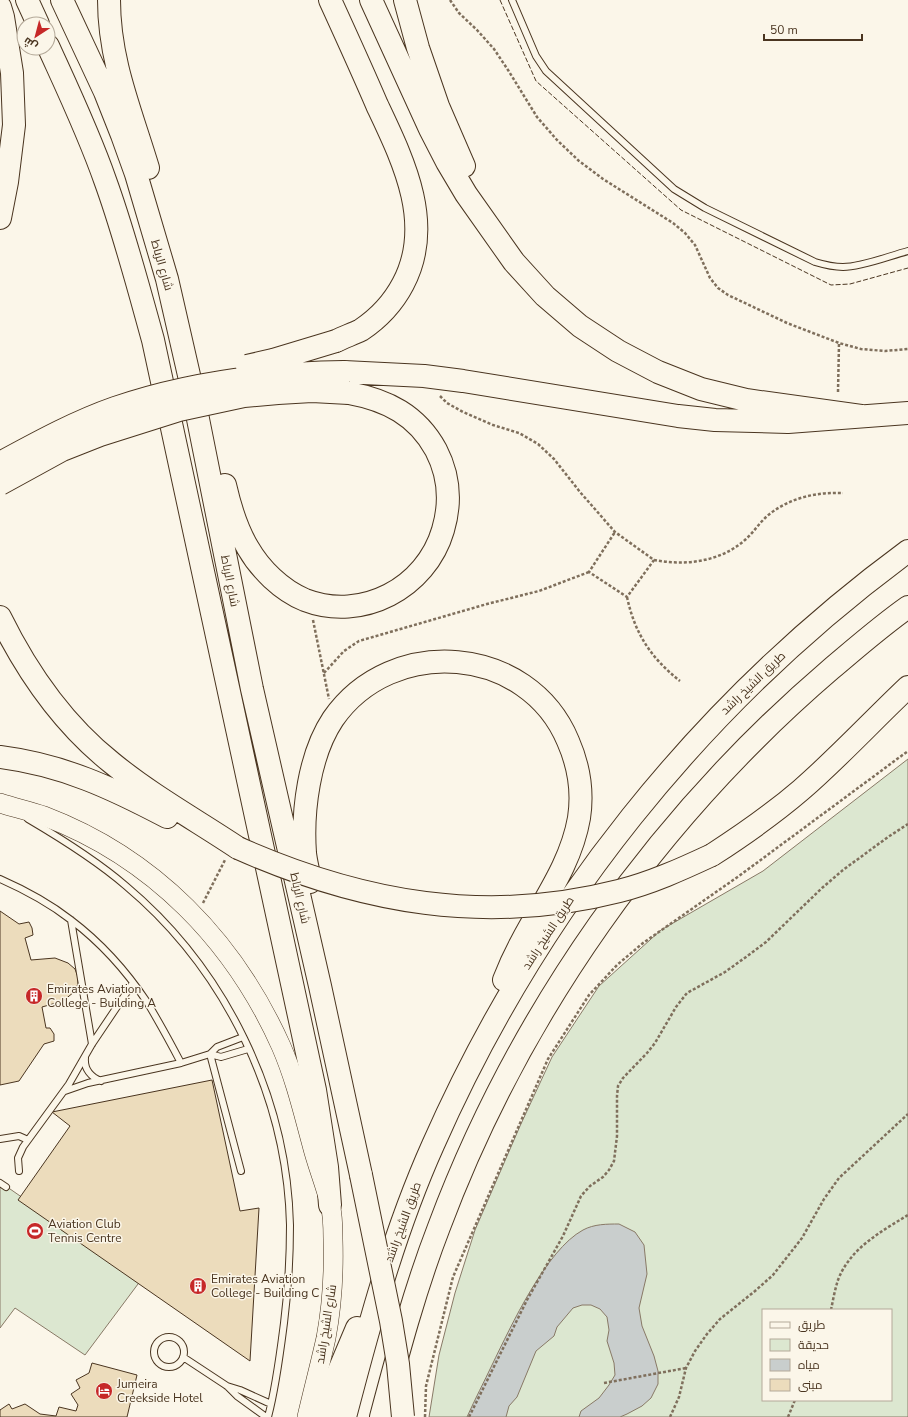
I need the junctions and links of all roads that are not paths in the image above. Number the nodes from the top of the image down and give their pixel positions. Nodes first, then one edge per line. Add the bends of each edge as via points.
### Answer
1 (27, 0) edge
2 (62, 0) edge
3 (110, 0) edge
4 (330, 0) edge
5 (371, 0) edge
6 (405, 0) edge
7 (512, 0) edge
8 (0, 7) edge
9 (34, 16) edge
10 (53, 56) edge
11 (0, 218) edge
12 (487, 225) junction
13 (908, 251) edge
14 (167, 279) junction
15 (191, 384) junction
16 (143, 399) junction
17 (908, 413) edge
18 (861, 416) junction
19 (0, 463) edge
20 (0, 484) edge
21 (908, 551) edge
22 (908, 607) edge
23 (0, 617) edge
24 (908, 687) edge
25 (0, 757) edge
26 (0, 803) edge
27 (233, 852) junction
28 (0, 879) edge
29 (71, 920) junction
30 (133, 983) junction
31 (320, 986) junction
32 (489, 1029) junction
33 (243, 1037) junction
34 (92, 1044) junction
35 (248, 1049) junction
36 (210, 1054) junction
37 (85, 1056) junction
38 (181, 1063) junction
39 (101, 1080) junction
40 (65, 1091) junction
41 (0, 1139) edge
42 (28, 1140) junction
43 (20, 1171) dead end
44 (241, 1171) dead end
45 (0, 1184) edge
46 (6, 1187) dead end
47 (330, 1205) junction
48 (386, 1270) junction
49 (183, 1357) junction
50 (227, 1386) junction
51 (271, 1404) junction
52 (267, 1417) edge
53 (306, 1417) edge
54 (323, 1417) edge
55 (345, 1417) edge
56 (381, 1417) edge
57 (402, 1417) edge

1 - 9 highway
2 - 14 highway, شارع الرباط via 105,92 122,136
3 - 14 highway via 111,42 158,203
4 - 16 highway, bridge via 399,152 412,195 417,221 416,247 409,272 397,295 381,315 360,330 336,341 273,360 191,378
5 - 12 highway via 430,130
6 - 12 highway via 438,106
7 - 13 lane via 536,56 546,71 655,172 689,199 815,262 830,266 844,267
8 - 11 highway via 12,73 14,125
10 - 47 highway, شارع الرباط via 76,105 105,179 153,340 315,1090
12 - 18 highway via 514,262 551,301 580,326 618,351 658,372 701,389 746,400
14 - 15 highway, شارع الرباط
15 - 20 highway, bridge via 207,418 235,521 257,561 278,583 309,601 334,607 349,607 379,601 393,594 427,564 441,537 448,507 446,475 440,459 423,430 397,408 349,393 312,392 244,396 178,410 68,448
15 - 31 highway, شارع الرباط via 252,689
16 - 18 highway, bridge via 243,378 344,372 424,376 715,420 788,422
16 - 19 highway, bridge via 114,408
17 - 18 highway
21 - 32 highway, طريق الشيخ راشد via 799,639 753,682 680,758 637,808 559,914
22 - 56 highway via 811,686 734,760 657,847 578,955 518,1056 462,1168 418,1286
23 - 27 highway via 15,648 42,690 75,729 117,767
24 - 27 highway, bridge via 828,766 749,831 712,855 667,875 620,891 572,902 523,907 473,908 424,904 347,887
25 - 27 highway via 50,767 86,778 120,792
26 - 33 lane via 88,856 127,887 163,921 196,959 224,1000
26 - 47 main road, شارع الشيخ راشد via 44,816 86,835 125,858 162,885 196,916 221,946 244,978 282,1048
28 - 29 lane via 46,903
29 - 30 lane via 114,960
29 - 34 lane
30 - 34 lane
30 - 38 lane
31 - 32 highway via 320,943 306,854 305,828 306,802 322,738 347,702 381,676 400,668 443,661 485,667 524,686 554,716 574,754 581,797 573,840 556,882 512,960
31 - 57 highway, شارع الرباط, bridge via 391,1321 398,1364
32 - 48 highway, طريق الشيخ راشد via 432,1146
33 - 35 lane
33 - 36 lane via 217,1047
34 - 37 lane
35 - 36 lane via 221,1057
35 - 51 lane via 265,1086 274,1119 281,1151 290,1223 287,1300
36 - 38 lane
36 - 44 lane
37 - 39 lane via 88,1072
37 - 40 lane
38 - 39 lane
39 - 40 lane
40 - 42 lane
41 - 42 lane via 19,1136
42 - 43 lane via 18,1158
45 - 46 lane
47 - 53 main road, شارع الشيخ راشد via 333,1238 331,1305 326,1338
48 - 54 highway via 346,1352
48 - 55 highway, طريق الشيخ راشد via 366,1333
49 - 49 lane via 180,1342 171,1337 158,1342 153,1351 159,1364 168,1368 178,1365
49 - 50 lane
50 - 51 lane
50 - 52 lane
51 - 52 lane

